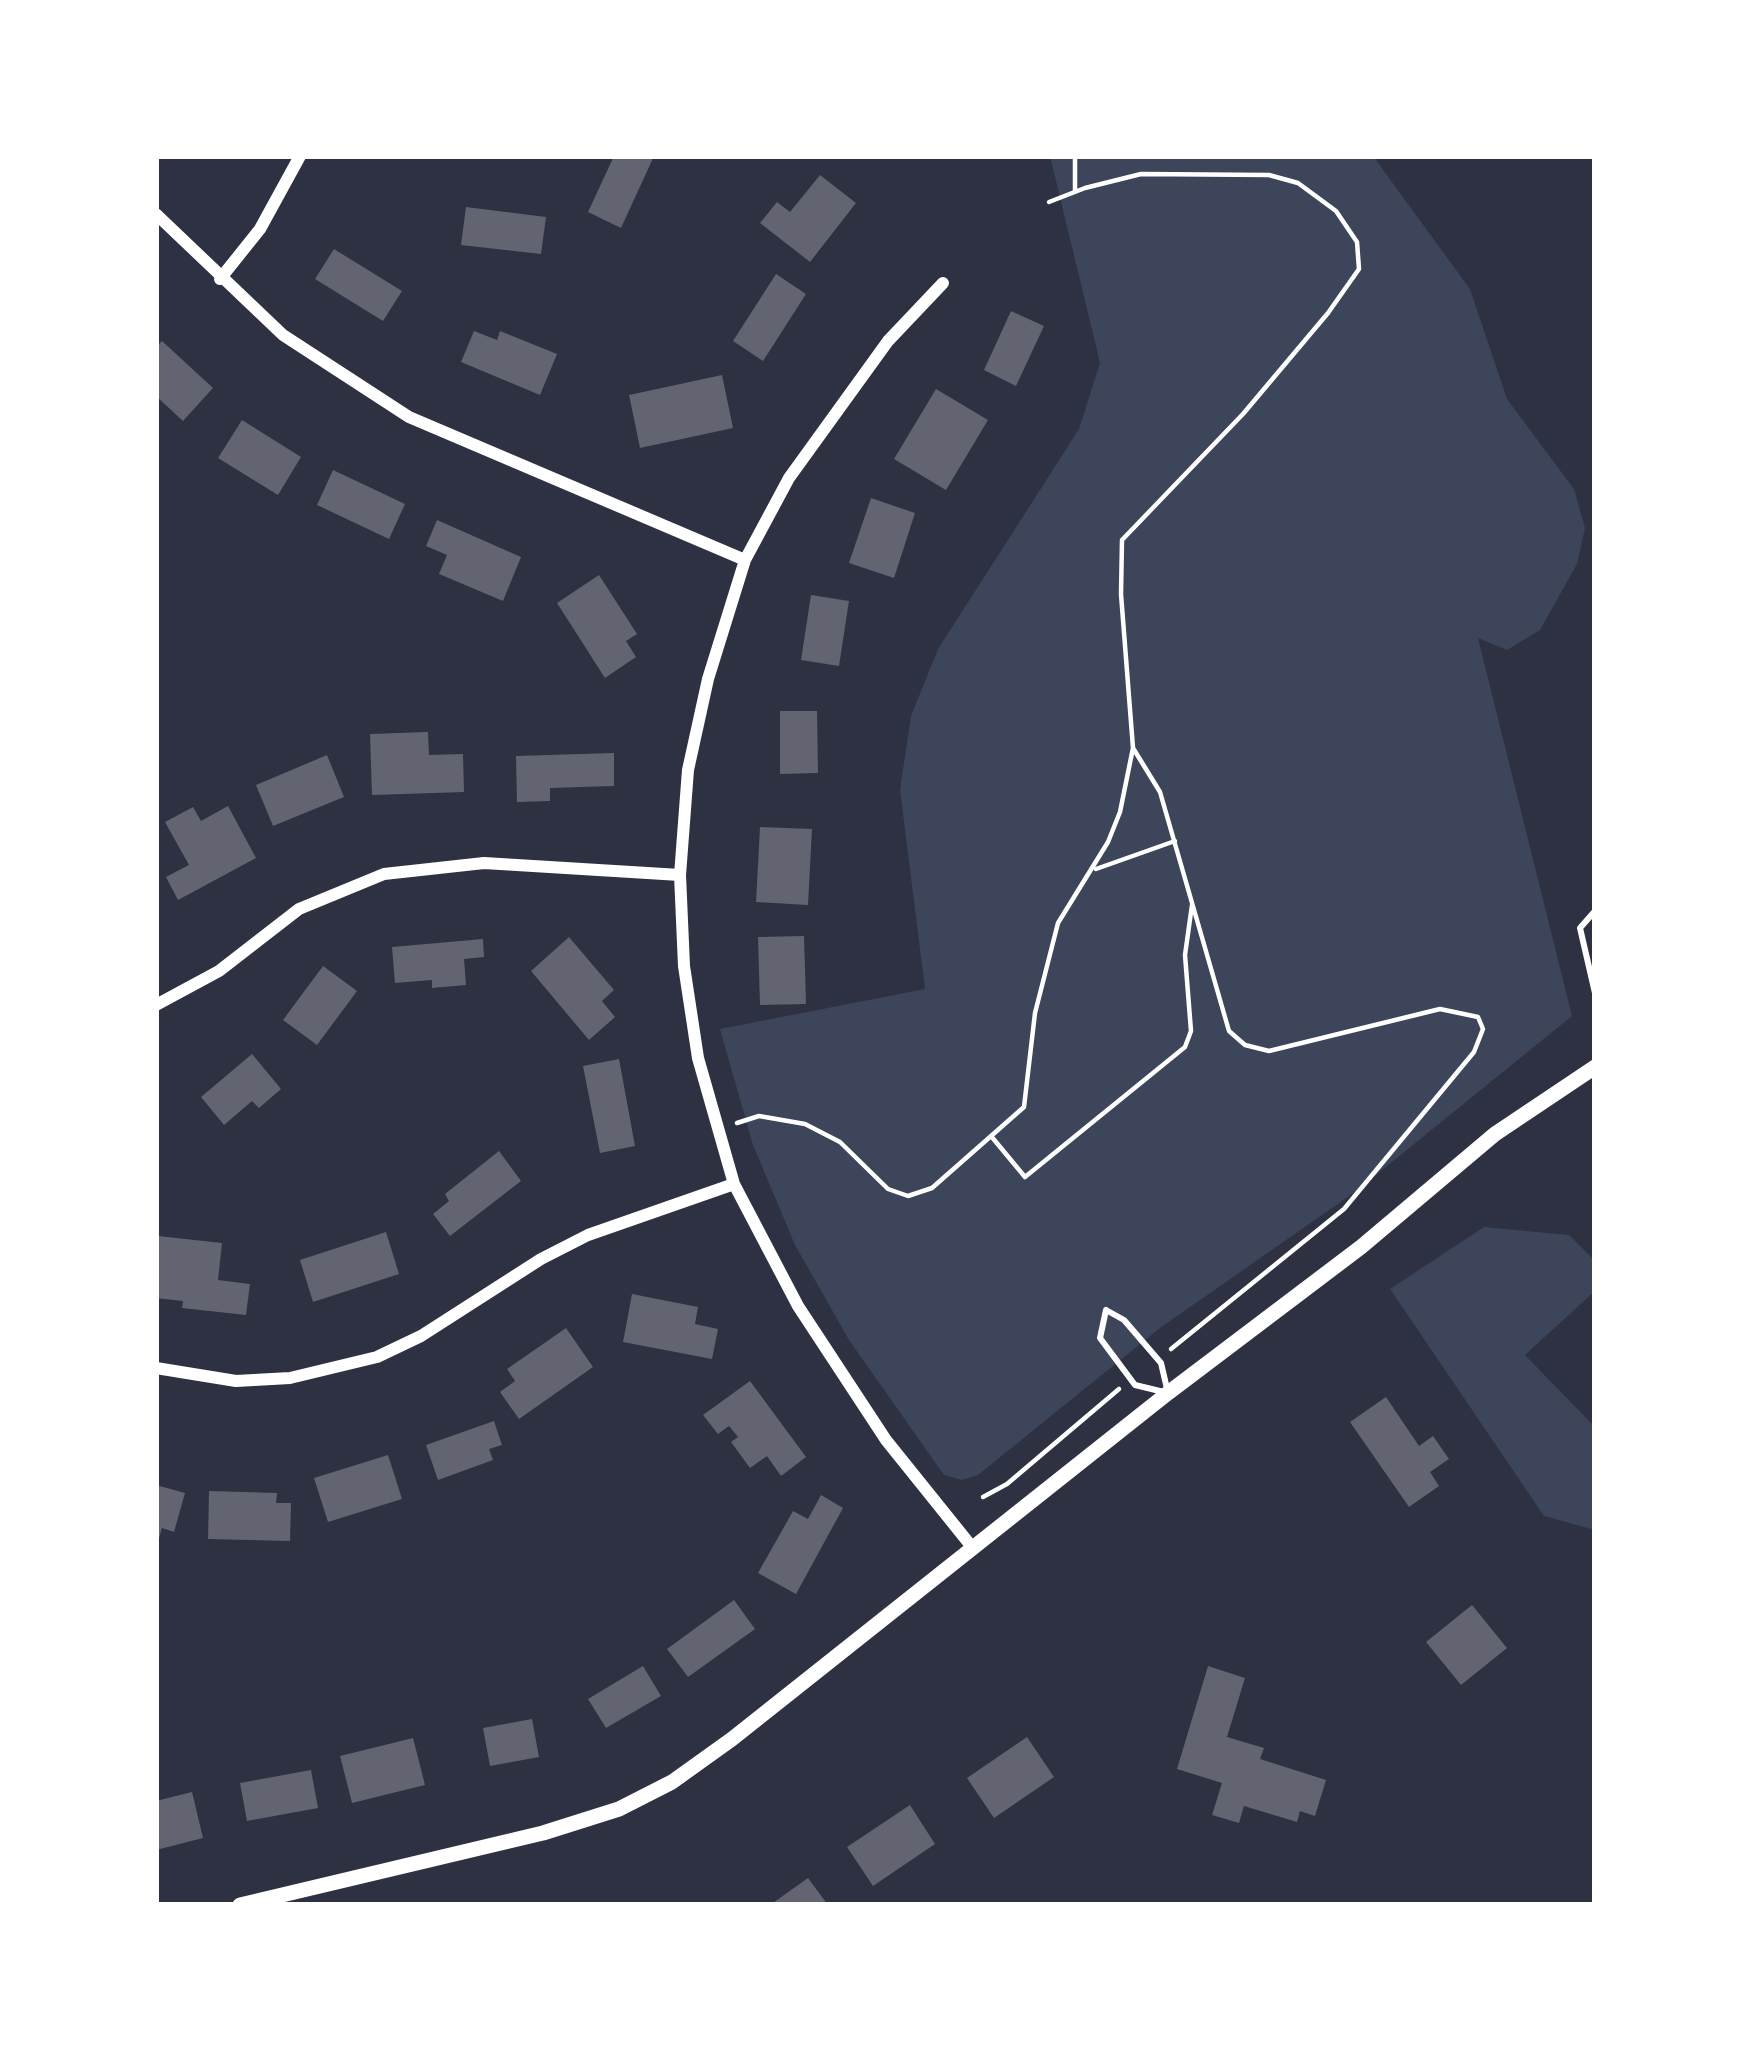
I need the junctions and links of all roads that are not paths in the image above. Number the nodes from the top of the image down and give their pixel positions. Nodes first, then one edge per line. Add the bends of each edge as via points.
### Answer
1 (300, 156) edge
2 (156, 214) edge
3 (220, 279) junction
4 (944, 283) dead end
5 (745, 560) junction
6 (680, 875) junction
7 (1595, 911) edge
8 (1595, 993) edge
9 (156, 1005) edge
10 (1595, 1067) edge
11 (734, 1184) junction
12 (156, 1368) edge
13 (1168, 1393) junction
14 (972, 1547) junction
15 (240, 1905) edge

1 - 3 street via 260,229
2 - 3 street
3 - 5 street via 283,335 410,417
4 - 5 street via 888,341 789,478
5 - 6 street via 688,770
6 - 9 street via 484,863 384,874 299,909
6 - 11 street via 698,1058
7 - 8 lane via 1580,928
10 - 13 street via 1495,1134
11 - 12 street via 588,1235 421,1336 358,1363 236,1381
11 - 14 street via 798,1306 886,1440
13 - 13 lane via 1158,1359 1106,1310 1100,1338 1131,1380
13 - 14 street
14 - 15 street via 715,1752 619,1808

